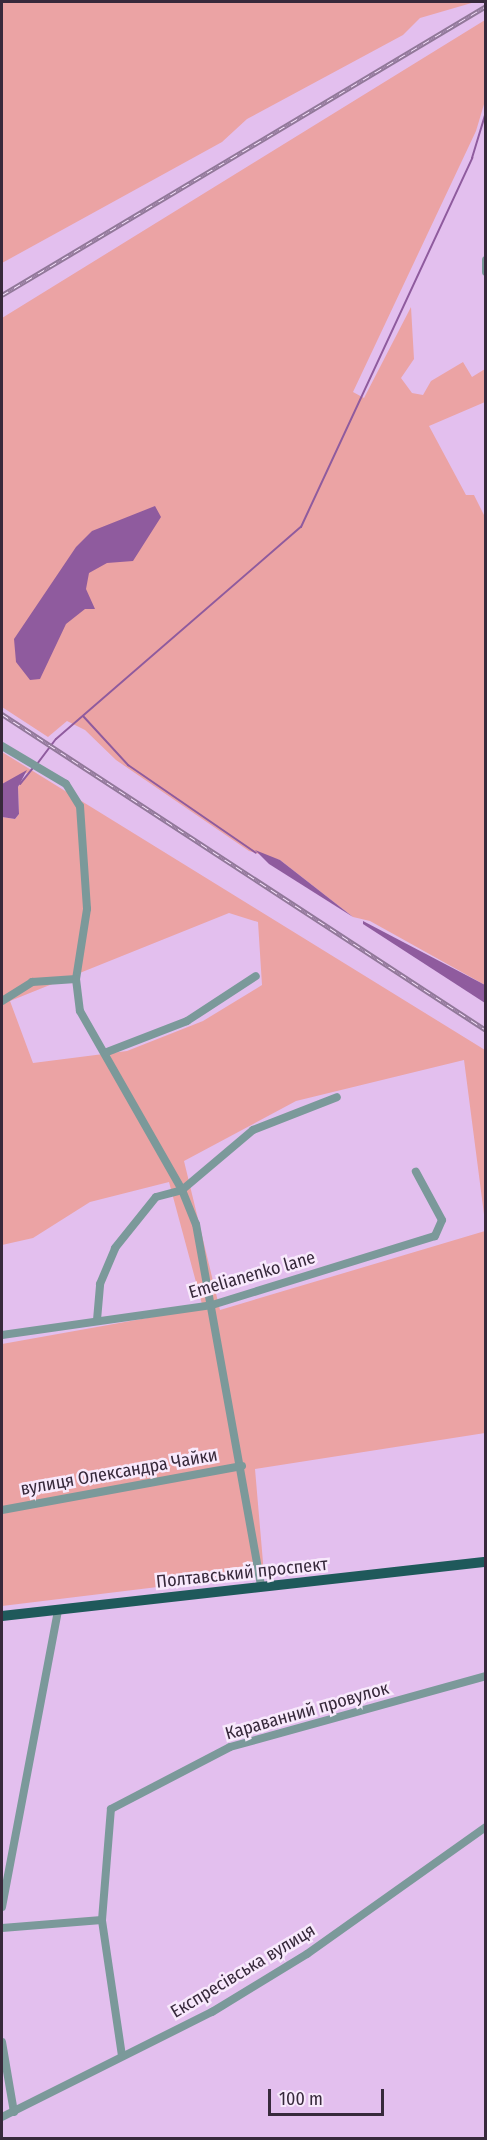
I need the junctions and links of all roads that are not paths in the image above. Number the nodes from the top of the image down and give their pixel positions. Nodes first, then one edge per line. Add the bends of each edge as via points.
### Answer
1 (486, 260) edge
2 (486, 272) edge
3 (2, 746) edge
4 (256, 976) dead end
5 (76, 979) junction
6 (2, 1000) edge
7 (107, 1052) junction
8 (337, 1097) dead end
9 (416, 1172) dead end
10 (182, 1190) junction
11 (212, 1305) junction
12 (97, 1320) junction
13 (2, 1335) edge
14 (242, 1466) junction
15 (2, 1510) edge
16 (486, 1562) edge
17 (261, 1587) junction
18 (58, 1610) junction
19 (2, 1616) edge
20 (486, 1676) edge
21 (486, 1827) edge
22 (2, 1907) edge
23 (102, 1920) junction
24 (2, 1928) edge
25 (2, 2042) edge
26 (122, 2056) junction
27 (14, 2112) junction
28 (2, 2117) edge

1 - 2 street
3 - 5 street via 66,784 80,806 85,830 87,909
4 - 7 street via 187,1021
5 - 6 street via 32,982
5 - 7 street via 80,1011
7 - 10 street
8 - 10 street via 253,1130
9 - 11 street, Emelianenko lane via 442,1220 435,1236
10 - 11 street via 196,1224
10 - 12 street via 156,1197 115,1248 100,1284
11 - 12 street, Emelianenko lane
11 - 14 street
12 - 13 street, Emelianenko lane
14 - 15 street, вулиця Олександра Чайки
14 - 17 street
16 - 17 highway, Полтавський проспект
17 - 18 highway, Полтавський проспект
18 - 19 highway, Полтавський проспект
18 - 22 street
20 - 23 street, Караванний провулок via 230,1747 111,1809
21 - 26 street, Експресівська вулиця via 307,1954 212,2012
23 - 24 street
23 - 26 street, Караванний провулок
25 - 27 street
26 - 27 street, Експресівська вулиця
27 - 28 street, Експресівська вулиця

